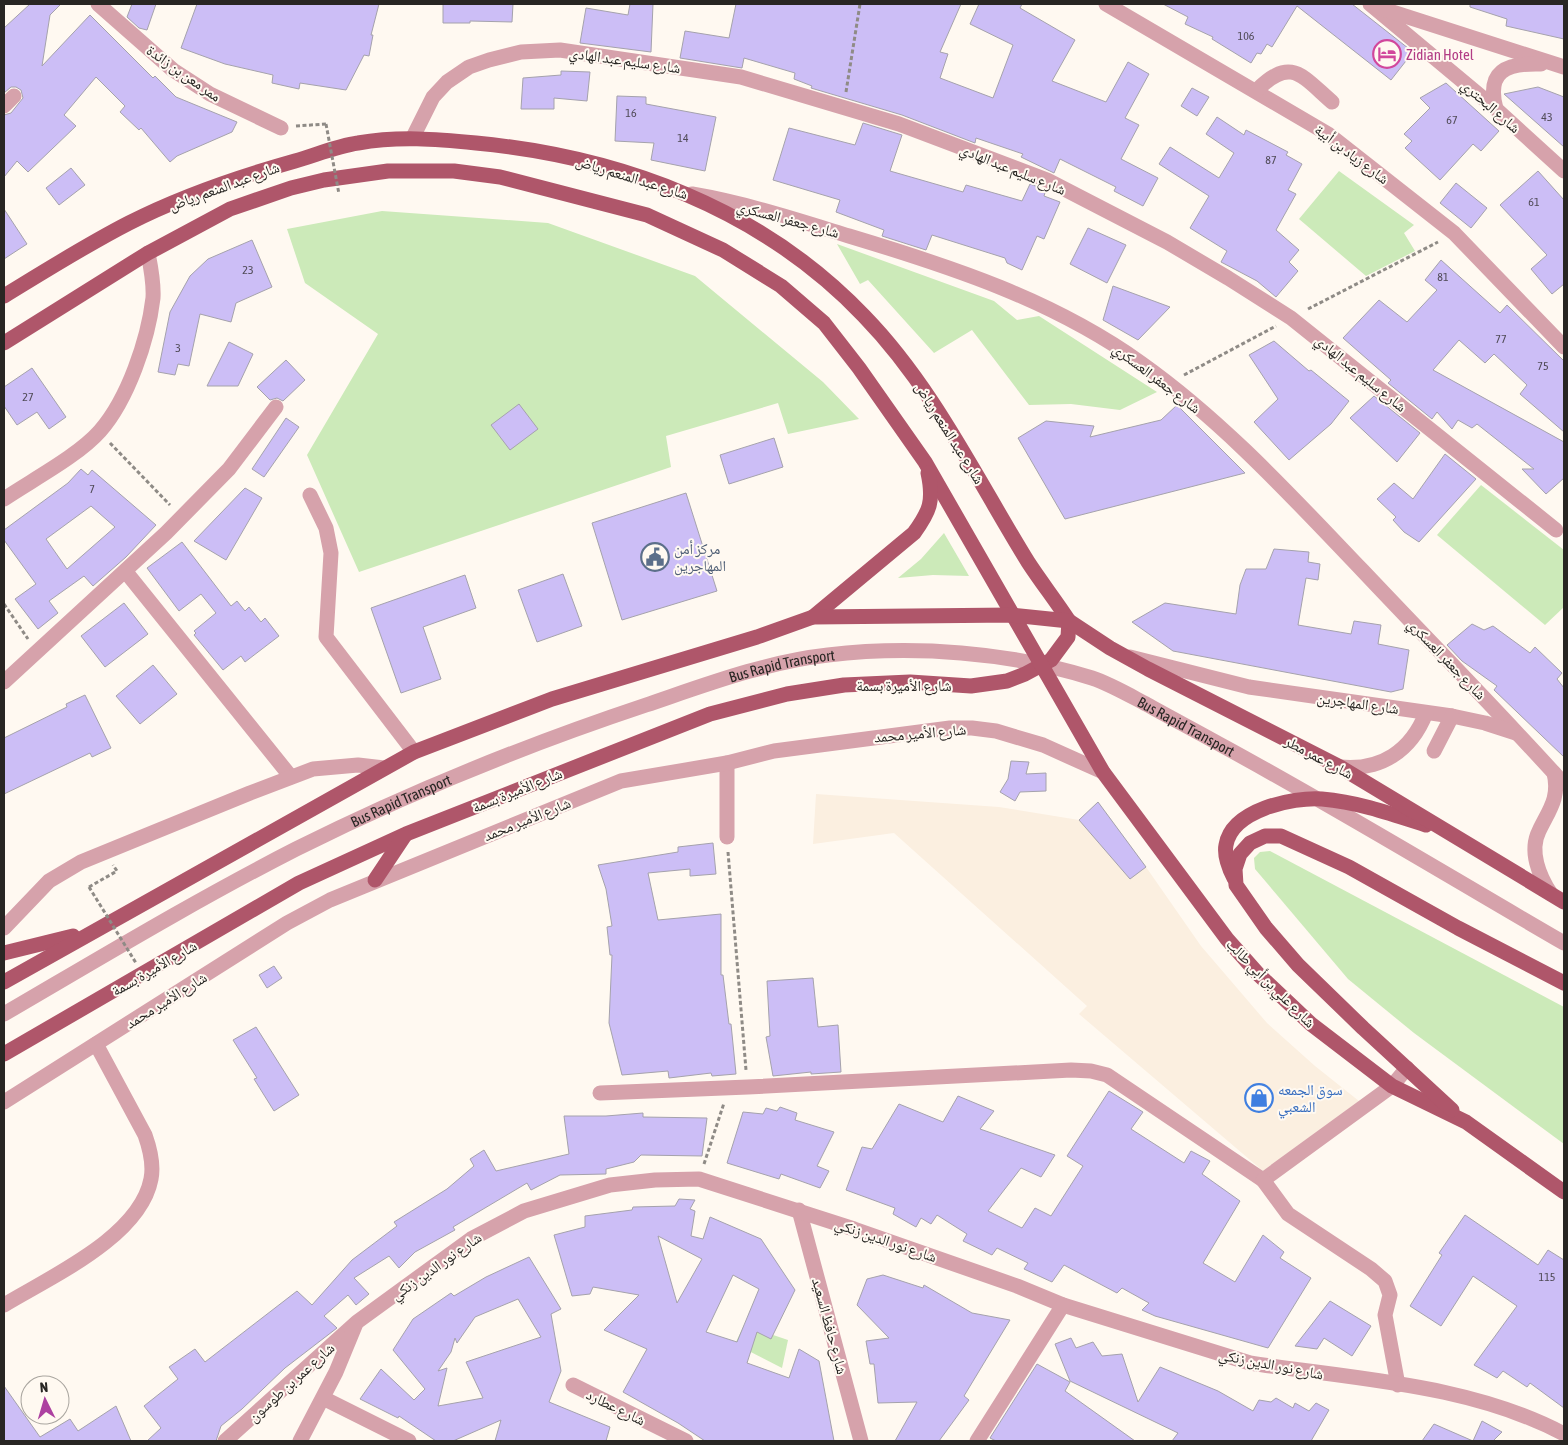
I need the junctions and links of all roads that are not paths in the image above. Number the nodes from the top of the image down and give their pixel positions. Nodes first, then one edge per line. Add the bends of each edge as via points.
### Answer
1 (98, 4) edge
2 (1106, 4) edge
3 (1370, 4) edge
4 (1558, 65) edge
5 (1256, 91) junction
6 (1332, 102) dead end
7 (1496, 109) junction
8 (281, 128) road end
9 (413, 137) junction
10 (1564, 171) edge
11 (689, 194) junction
12 (148, 253) junction
13 (4, 296) edge
14 (4, 343) edge
15 (1564, 347) edge
16 (276, 408) dead end
17 (926, 462) junction
18 (310, 495) dead end
19 (4, 499) edge
20 (1556, 530) dead end
21 (126, 572) junction
22 (1012, 615) junction
23 (814, 616) junction
24 (1069, 621) junction
25 (1130, 658) junction
26 (1042, 666) junction
27 (4, 682) edge
28 (1426, 713) junction
29 (1452, 716) junction
30 (1518, 733) junction
31 (1434, 750) dead end
32 (414, 752) junction
33 (727, 763) junction
34 (1340, 767) junction
35 (384, 768) junction
36 (1103, 772) junction
37 (1554, 773) junction
38 (291, 777) junction
39 (1564, 784) edge
40 (1321, 799) junction
41 (1452, 833) junction
42 (406, 834) junction
43 (727, 837) road end
44 (375, 880) junction
45 (1236, 885) junction
46 (1550, 894) junction
47 (1564, 902) edge
48 (26, 905) junction
49 (4, 913) edge
50 (4, 928) edge
51 (89, 932) junction
52 (1564, 943) edge
53 (4, 953) edge
54 (4, 982) edge
55 (1564, 983) edge
56 (4, 1014) edge
57 (96, 1044) junction
58 (4, 1054) edge
59 (1407, 1068) junction
60 (1392, 1086) junction
61 (600, 1092) dead end
62 (4, 1102) edge
63 (1466, 1122) junction
64 (1263, 1180) junction
65 (1564, 1192) edge
66 (799, 1210) junction
67 (4, 1305) edge
68 (1064, 1306) junction
69 (357, 1322) junction
70 (573, 1385) dead end
71 (1398, 1385) junction
72 (323, 1398) junction
73 (1564, 1434) edge
74 (225, 1441) edge
75 (300, 1441) edge
76 (409, 1441) edge
77 (686, 1441) edge
78 (861, 1441) edge
79 (977, 1441) edge

1 - 8 street, ممر معن بن زائدة via 174,70 210,94
2 - 5 street, شارع زياد بن أبية
3 - 4 street
3 - 7 street, شارع البحتري
4 - 7 street via 1523,64 1504,68 1495,79 1493,88
5 - 6 street via 1271,76 1295,72
5 - 15 street, شارع زياد بن أبية via 1328,134 1454,233
7 - 10 street, شارع البحتري
9 - 11 main road, شارع عبد المنعم رياض via 508,146 586,161
9 - 13 main road, شارع عبد المنعم رياض via 356,143 194,194 129,223
9 - 20 street, شارع سليم عبد الهادي via 433,97 447,82 469,67 521,52 560,50 732,76 899,124 1047,180 1167,242 1291,318
11 - 24 main road, شارع عبد المنعم رياض via 746,222 789,249 864,315 942,416 1029,563
11 - 30 street, شارع جعفر العسكري via 783,216 932,261 1001,286 1080,325 1141,363 1208,417 1302,508
12 - 14 main road, شارع عبد المنعم رياض
12 - 17 main road, شارع عبد المنعم رياض via 230,209 291,188 388,171 454,171 500,177 647,215 714,246 780,286 824,323
12 - 19 street via 153,297 146,329 129,380 112,414 99,432
16 - 21 street via 228,470
17 - 22 main road, شارع عبد المنعم رياض
17 - 23 main road via 931,503 914,533
18 - 32 street via 326,528 331,553 326,637
21 - 27 street
21 - 38 street
22 - 23 main road
22 - 24 main road
22 - 26 main road, شارع عبد المنعم رياض
23 - 32 main road via 757,637 552,699
24 - 25 main road, شارع عمر مطر
24 - 26 main road, شارع الأميرة بسمة via 1064,644
25 - 28 street, شارع المهاجرين via 1249,687
25 - 34 main road, شارع عمر مطر
26 - 36 main road, شارع علي بن أبي طالب
26 - 40 street, Bus Rapid Transport via 1095,679
26 - 42 main road, شارع الأميرة بسمة via 1008,681 989,684 910,682 844,685 787,694 710,714
26 - 56 street, Bus Rapid Transport via 973,655 905,650 823,655 748,671 592,723 438,784 297,849 170,917
28 - 29 street, شارع المهاجرين
28 - 34 street via 1413,739 1392,758 1367,767
29 - 30 street, شارع المهاجرين
29 - 31 street
30 - 37 street
32 - 35 main road
33 - 36 street, شارع الأمير محمد via 774,750 972,728 996,731 1043,745
33 - 43 street
33 - 44 street, شارع الأمير محمد via 621,781
34 - 41 main road, شارع عمر مطر
35 - 38 street via 342,765 313,769
35 - 51 main road
36 - 60 main road, شارع علي بن أبي طالب via 1226,939 1259,975 1311,1024
37 - 39 street
37 - 46 street via 1556,799 1536,843 1538,870
38 - 48 street via 81,862 49,881
40 - 41 main road via 1374,809
40 - 45 main road via 1286,802 1262,809 1239,822 1228,836 1225,847
40 - 52 street, Bus Rapid Transport
41 - 46 main road, شارع عمر مطر
42 - 44 main road
42 - 58 main road, شارع الأميرة بسمة via 299,883
44 - 57 street, شارع الأمير محمد via 287,923
45 - 55 main road via 1235,869 1240,854 1250,842 1265,836 1281,836 1349,868
45 - 59 main road via 1266,928 1298,965
46 - 47 main road, شارع عمر مطر
48 - 49 street
48 - 50 street
51 - 53 main road
51 - 54 main road
57 - 62 street, شارع الأمير محمد
57 - 67 street via 150,1149 152,1171 147,1193 124,1225 106,1241
59 - 60 street
59 - 63 main road
60 - 63 main road, شارع علي بن أبي طالب
60 - 64 street
61 - 64 street via 1091,1071 1107,1075
63 - 65 main road, شارع علي بن أبي طالب
64 - 71 street via 1288,1214 1385,1282 1390,1295 1385,1315
66 - 68 street, شارع نور الدين زنكي via 1017,1286
66 - 69 street, شارع نور الدين زنكي via 699,1179 610,1185 524,1211 471,1239
66 - 78 street, شارع حافظ السعيد
68 - 71 street, شارع نور الدين زنكي via 1250,1363
68 - 79 street
69 - 72 street, شارع نور الدين زنكي
69 - 74 street, شارع عمر بن طوسون
70 - 77 street, شارع عطارد
71 - 73 street, شارع نور الدين زنكي via 1507,1408
72 - 75 street, شارع نور الدين زنكي
72 - 76 street

